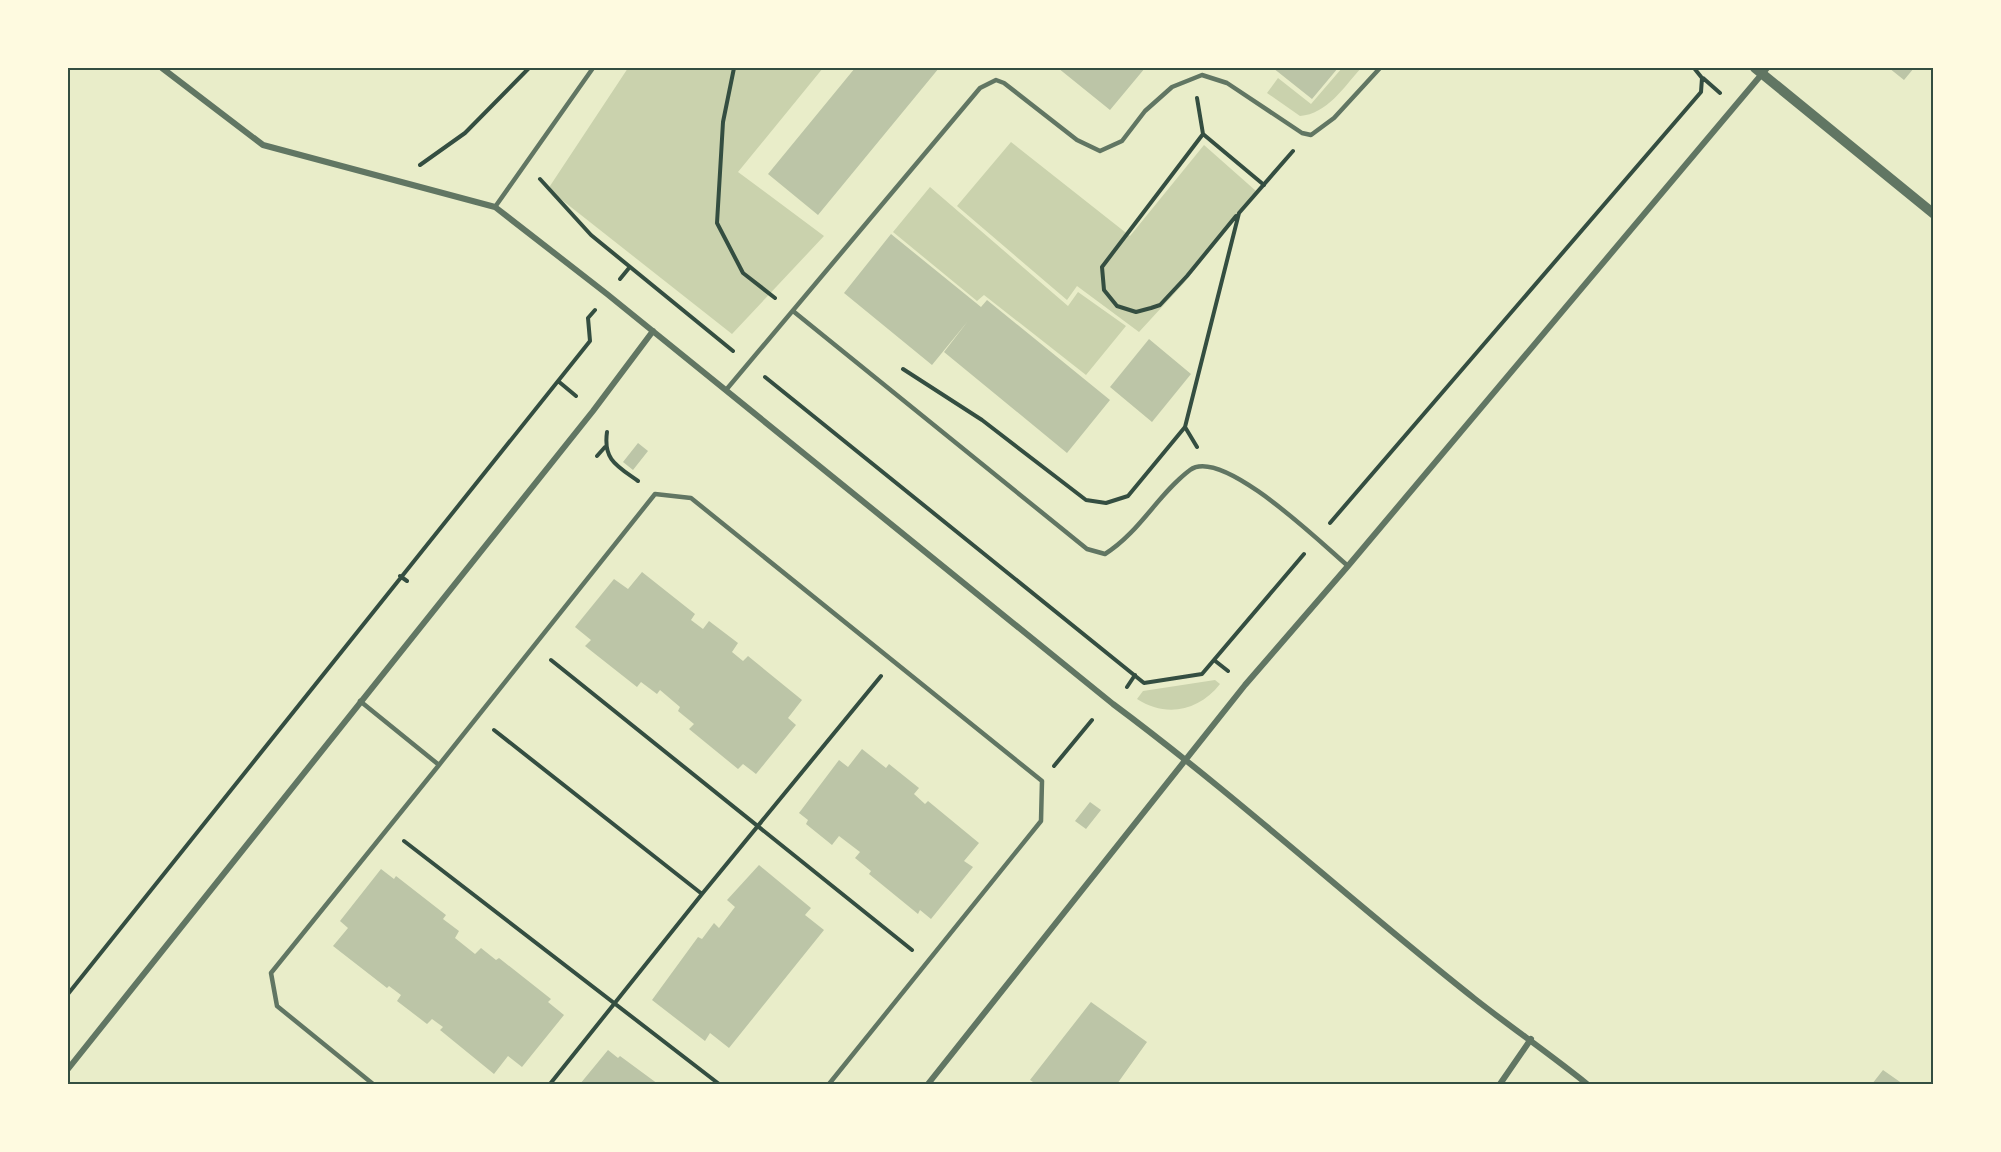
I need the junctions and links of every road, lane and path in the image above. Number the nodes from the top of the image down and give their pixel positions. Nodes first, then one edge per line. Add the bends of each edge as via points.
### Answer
1 (162, 68) edge
2 (529, 68) edge
3 (593, 68) edge
4 (734, 68) edge
5 (1380, 68) edge
6 (1694, 68) edge
7 (1762, 69) edge
8 (1702, 78) junction
9 (1717, 90) dead end
10 (1307, 134) junction
11 (525, 163) junction
12 (397, 181) junction
13 (1264, 185) junction
14 (495, 207) junction
15 (1239, 213) junction
16 (1934, 214) edge
17 (629, 268) junction
18 (619, 281) dead end
19 (597, 308) dead end
20 (792, 311) junction
21 (653, 331) junction
22 (740, 357) dead end
23 (894, 364) dead end
24 (758, 372) dead end
25 (558, 381) junction
26 (726, 390) junction
27 (578, 398) dead end
28 (608, 424) dead end
29 (605, 447) junction
30 (597, 456) dead end
31 (618, 467) dead end
32 (1316, 539) junction
33 (1348, 566) junction
34 (400, 576) junction
35 (407, 580) dead end
36 (534, 646) junction
37 (1214, 660) junction
38 (893, 661) junction
39 (1230, 672) dead end
40 (1136, 675) junction
41 (1125, 689) dead end
42 (360, 701) junction
43 (477, 717) junction
44 (1092, 720) dead end
45 (1068, 748) dead end
46 (1185, 758) junction
47 (439, 765) junction
48 (758, 826) junction
49 (388, 828) junction
50 (702, 894) junction
51 (927, 962) junction
52 (68, 994) edge
53 (1531, 1039) junction
54 (68, 1069) edge
55 (830, 1083) edge
56 (373, 1084) edge
57 (550, 1084) edge
58 (719, 1084) edge
59 (837, 1084) edge
60 (928, 1084) edge
61 (1500, 1084) edge
62 (1587, 1084) edge

1 - 12 street via 263,145
2 - 12 path via 465,133
3 - 11 lane
4 - 20 path via 723,122 717,223 743,273
5 - 10 lane via 1334,118 1320,130
6 - 8 path
7 - 16 street
7 - 33 street
8 - 9 path
8 - 32 path via 1701,92
10 - 13 path
10 - 20 lane via 1227,83 1202,75 1172,87 1145,111 1122,141 1100,151 1077,140 1004,82 988,82
11 - 14 lane
11 - 17 path via 591,235
12 - 14 street
13 - 15 path
13 - 15 path via 1203,134 1102,267 1104,290 1117,306 1125,309 1143,311 1160,305
14 - 21 street
15 - 23 path via 1185,427 1128,496 1117,502 1097,503 1077,495 982,420
17 - 18 path
17 - 22 path
19 - 25 path via 588,318 590,341
20 - 26 lane
20 - 32 lane via 1087,549 1105,554 1122,543 1181,477 1198,464 1221,469 1250,484
21 - 26 street
21 - 42 street
24 - 40 path
25 - 27 path
25 - 34 path
26 - 46 street
28 - 29 path
29 - 30 path
29 - 31 path
32 - 33 lane
32 - 37 path
33 - 46 street
34 - 35 path
34 - 52 path
36 - 38 lane via 656,494 691,498
36 - 43 lane
36 - 48 path
37 - 39 path
37 - 40 path via 1202,674 1144,683
38 - 48 path
38 - 51 lane via 1042,781 1041,821
40 - 41 path
42 - 47 lane
42 - 54 street
43 - 47 lane
43 - 50 path
44 - 45 path
46 - 53 street via 1477,1000
46 - 60 street
47 - 49 lane
48 - 50 path
48 - 51 path
49 - 56 lane via 271,973 277,1006
49 - 58 path
50 - 57 path
51 - 55 lane
53 - 61 street
53 - 62 street
55 - 59 lane

